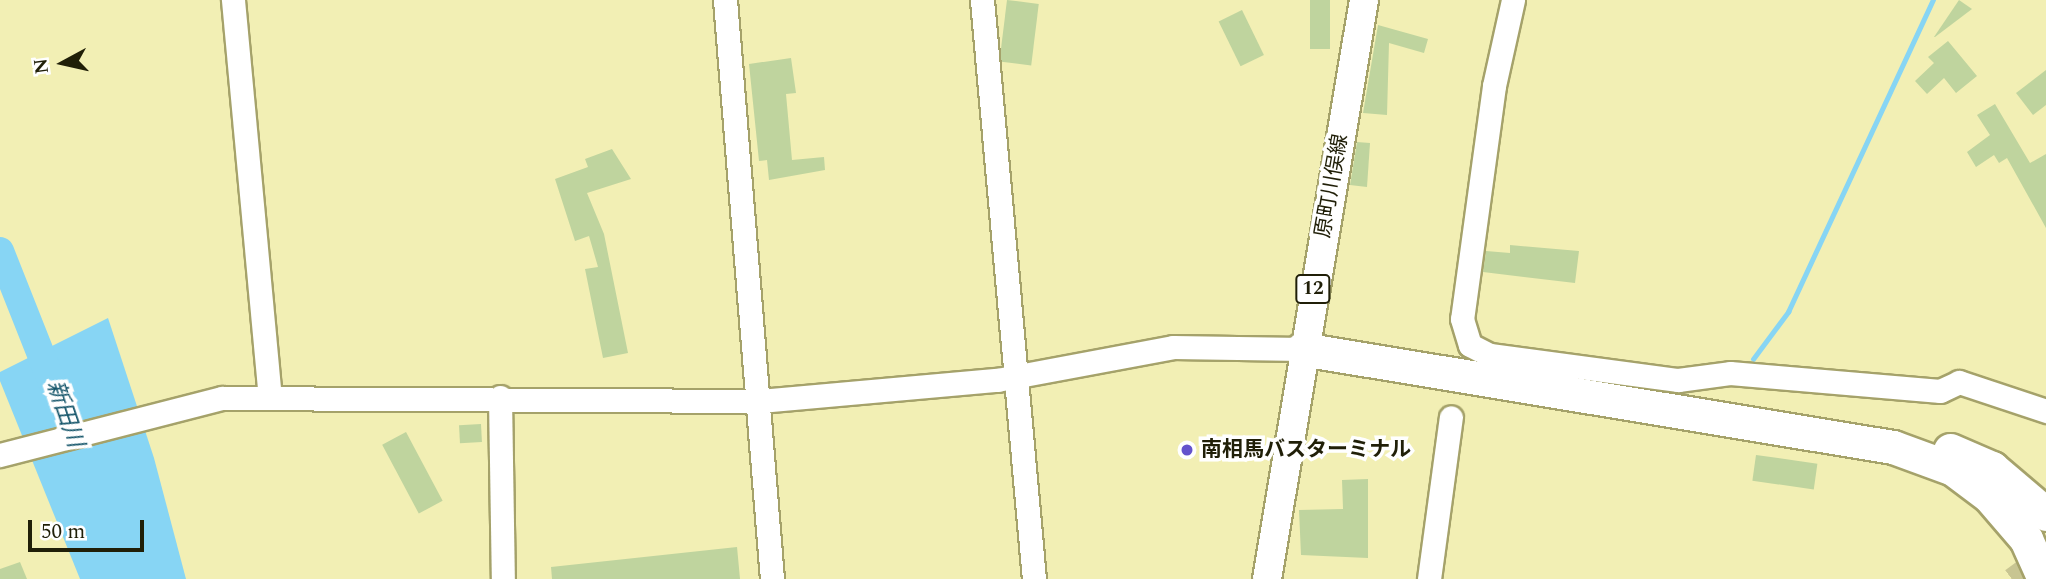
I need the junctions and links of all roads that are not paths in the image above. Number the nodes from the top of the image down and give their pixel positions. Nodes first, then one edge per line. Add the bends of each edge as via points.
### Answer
1 (233, 0) edge
2 (725, 0) edge
3 (982, 0) edge
4 (1364, 0) edge
5 (1513, 0) edge
6 (1302, 349) junction
7 (1015, 376) junction
8 (270, 396) junction
9 (500, 397) junction
10 (760, 401) junction
11 (2046, 411) edge
12 (1451, 417) dead end
13 (0, 456) edge
14 (1990, 482) junction
15 (2046, 514) edge
16 (2046, 540) edge
17 (503, 579) edge
18 (772, 579) edge
19 (1034, 579) edge
20 (1267, 579) edge
21 (1429, 579) edge
22 (2020, 579) edge
23 (2044, 579) edge

1 - 8 street
2 - 10 street
3 - 7 street
4 - 6 main road, 原町川俣線 / 12
5 - 11 street via 1494,86 1462,319 1470,345 1490,355 1678,380 1730,373 1940,391 1959,382
6 - 7 street via 1173,347
6 - 14 highway via 1342,346 1905,431
6 - 20 main road, 原町川俣線 / 12
7 - 10 street
7 - 19 street
8 - 9 street
8 - 13 street via 222,398
9 - 10 street
9 - 17 street
10 - 18 street
12 - 21 street
14 - 15 highway
14 - 16 highway via 2014,488
14 - 22 highway
14 - 23 highway

